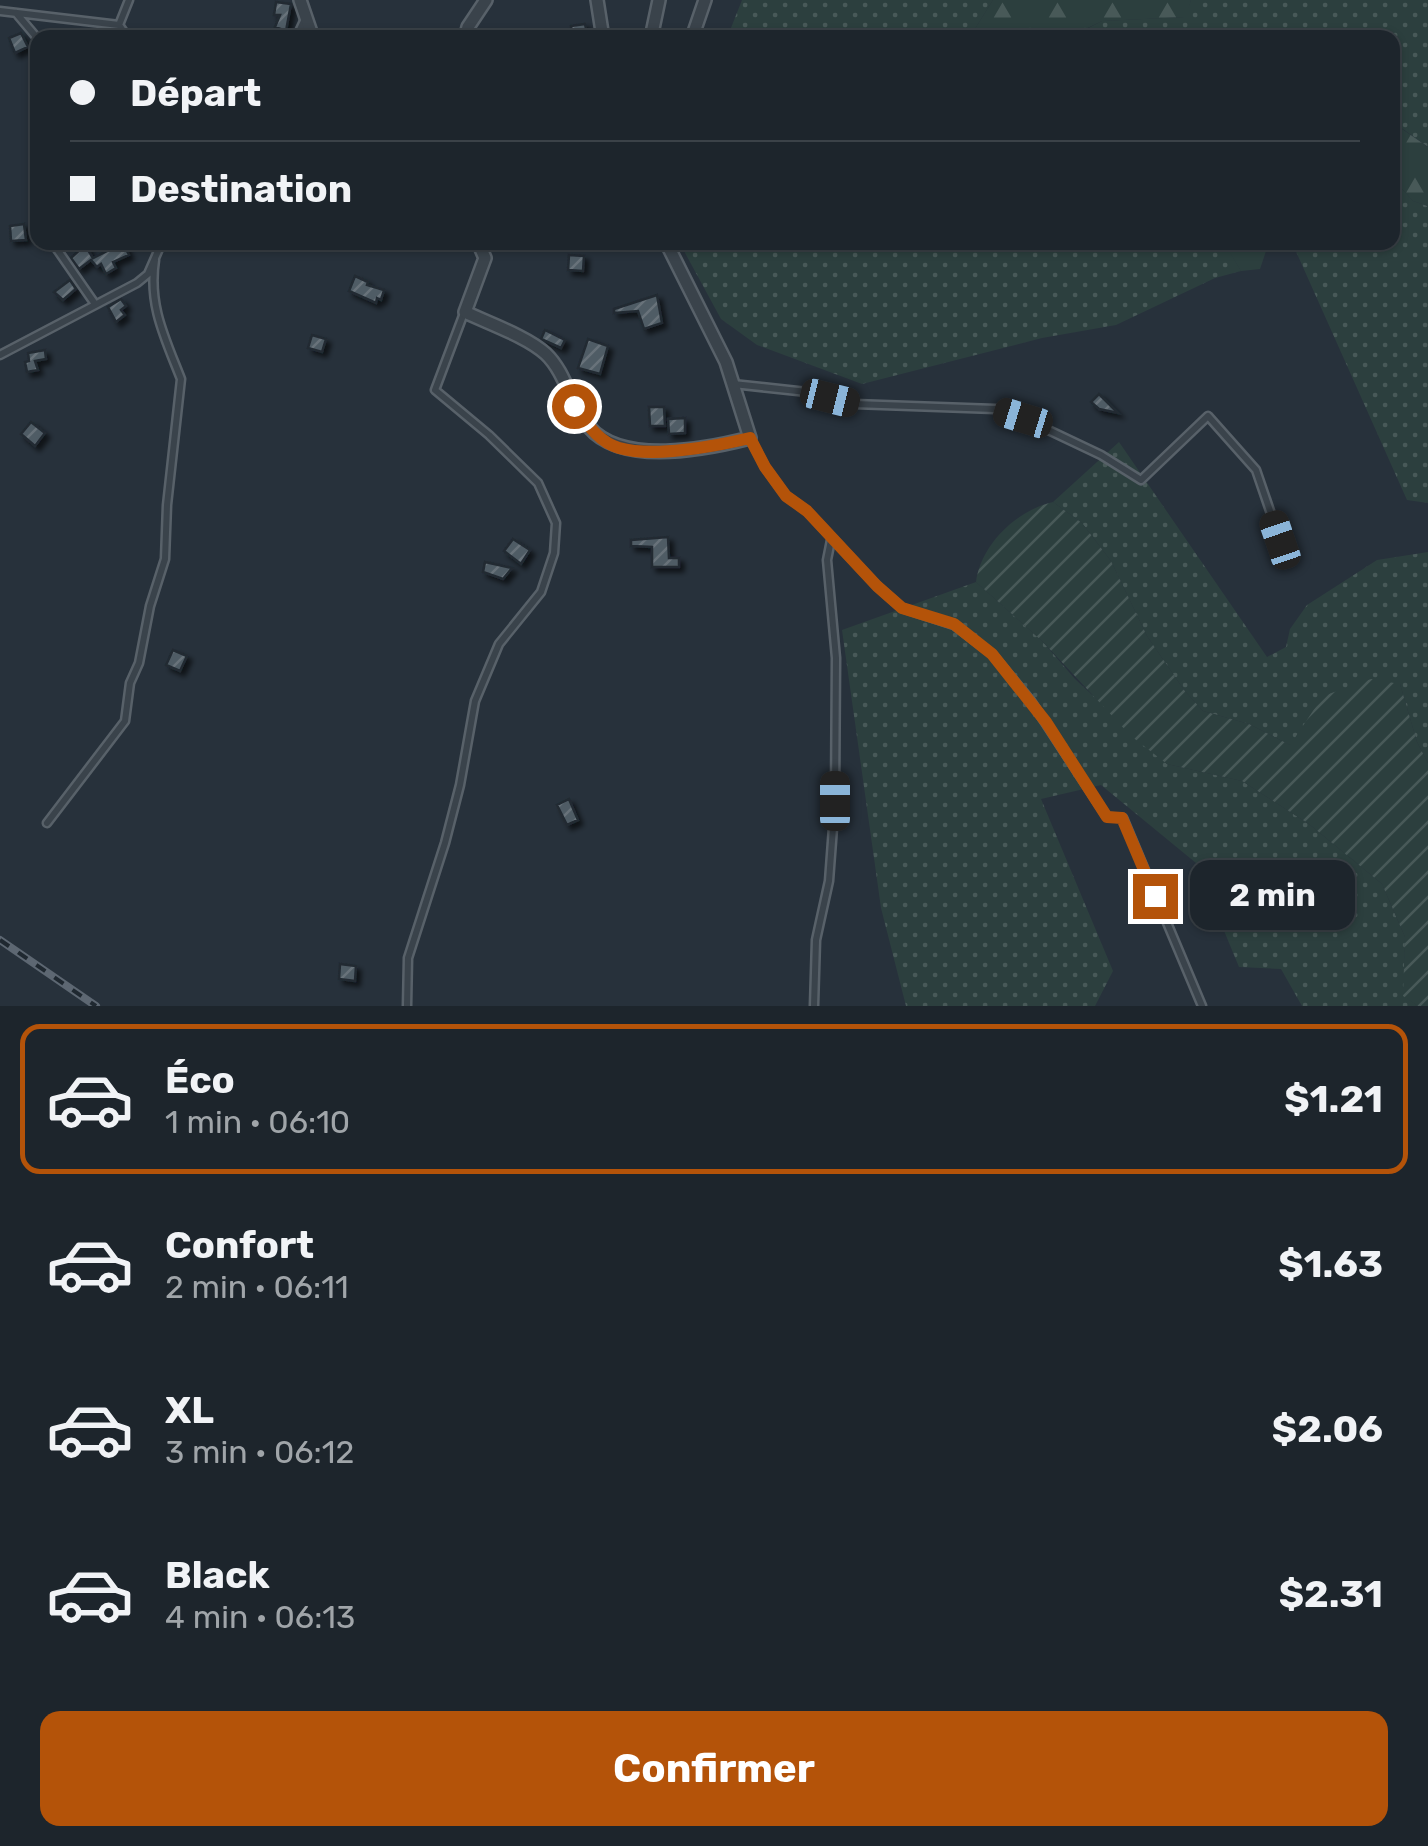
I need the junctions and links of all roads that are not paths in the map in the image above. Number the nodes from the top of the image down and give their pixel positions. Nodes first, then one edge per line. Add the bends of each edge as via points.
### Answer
1 (129, 0) edge
2 (300, 0) edge
3 (486, 0) edge
4 (597, 0) edge
5 (659, 0) edge
6 (705, 0) edge
7 (0, 11) edge
8 (16, 12) junction
9 (304, 20) junction
10 (119, 25) junction
11 (31, 30) edge
12 (122, 30) edge
13 (300, 30) edge
14 (309, 30) edge
15 (467, 30) edge
16 (602, 30) edge
17 (652, 30) edge
18 (695, 30) edge
19 (58, 250) edge
20 (159, 250) edge
21 (482, 250) edge
22 (670, 250) edge
23 (155, 260) junction
24 (95, 304) junction
25 (464, 312) junction
26 (0, 355) edge
27 (733, 384) junction
28 (750, 438) junction
29 (831, 538) junction
30 (1280, 540) dead end
31 (47, 823) dead end
32 (407, 1006) edge
33 (814, 1006) edge
34 (1202, 1006) edge

1 - 10 lane
2 - 9 street
3 - 15 street
4 - 16 street
5 - 17 street
6 - 18 street
7 - 8 lane
8 - 10 lane
8 - 11 lane
9 - 13 lane
9 - 14 street
10 - 12 lane
19 - 24 lane
20 - 23 lane
21 - 25 street via 485,258
22 - 27 street
23 - 24 lane via 137,283
23 - 31 lane via 156,319 182,390 166,559 125,721
24 - 26 lane
25 - 28 street via 548,356 590,429 619,448 706,449
25 - 32 lane via 434,390 538,483 556,523 554,553 541,592 499,644 475,700 460,785 408,958
27 - 28 street
27 - 30 lane via 854,404 995,409 1101,455 1140,480 1208,416 1256,470
28 - 29 lane via 786,496
29 - 33 lane via 835,801
29 - 34 lane via 902,608 954,624 1014,678 1107,817 1122,818

